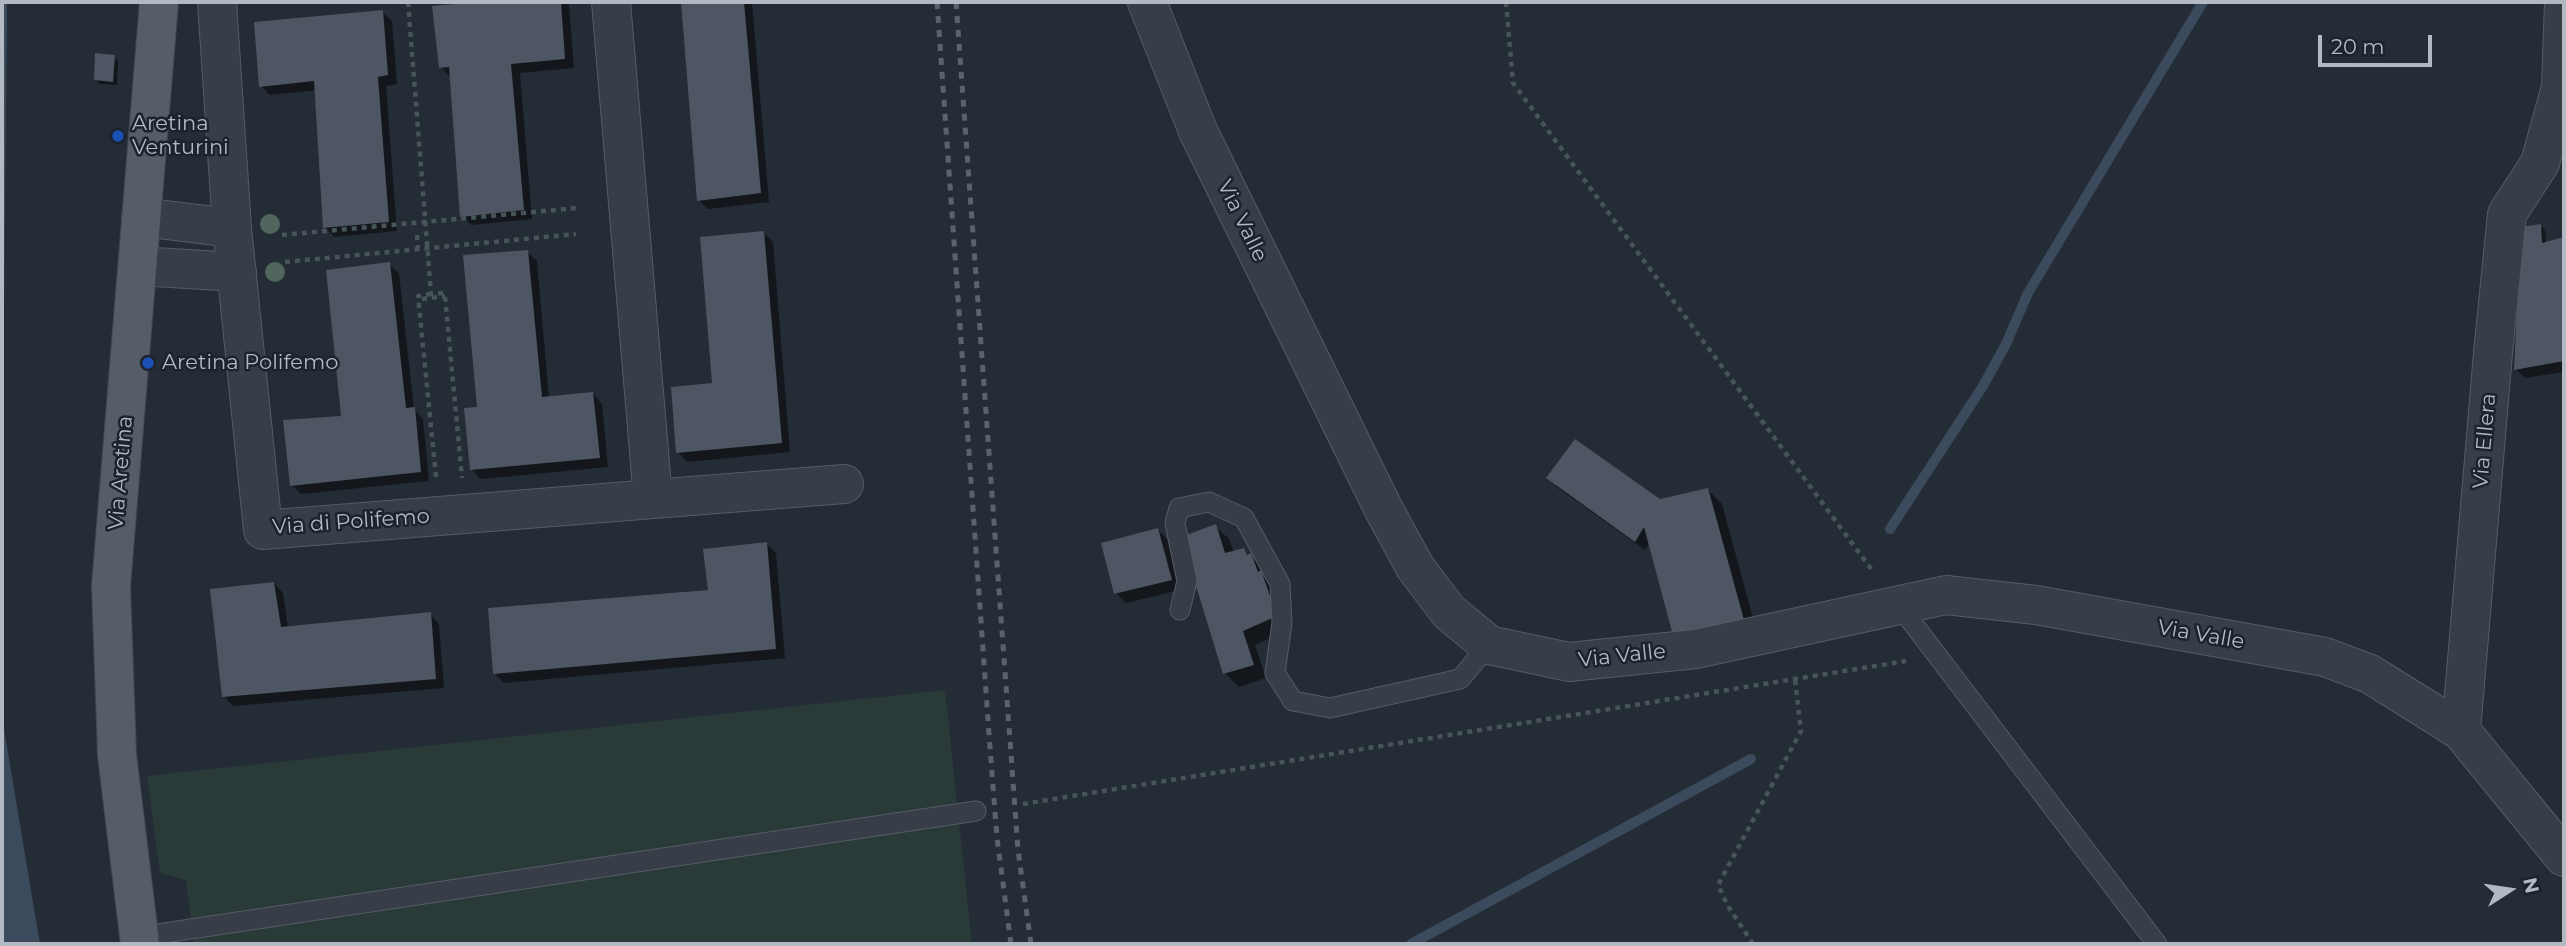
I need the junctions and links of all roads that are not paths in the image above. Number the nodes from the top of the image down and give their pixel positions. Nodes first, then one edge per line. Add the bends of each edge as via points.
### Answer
1 (159, 2) edge
2 (217, 2) edge
3 (611, 2) edge
4 (1146, 2) edge
5 (2564, 2) edge
6 (141, 217) junction
7 (232, 228) junction
8 (138, 267) junction
9 (237, 272) junction
10 (844, 484) dead end
11 (653, 499) junction
12 (1898, 604) junction
13 (1180, 610) dead end
14 (1489, 645) junction
15 (2461, 731) junction
16 (976, 811) dead end
17 (2564, 858) edge
18 (139, 940) edge
19 (2157, 944) edge

1 - 6 main road, Via Aretina
2 - 7 street, Via di Polifemo
3 - 11 street
4 - 14 street, Via Valle via 1198,131 1383,509 1415,567 1449,612
5 - 15 street, Via Ellera via 2561,87 2540,163 2507,214
6 - 7 street
6 - 8 main road, Via Aretina
7 - 9 street, Via di Polifemo
8 - 9 street
8 - 18 main road, Via Aretina via 111,586 117,755
9 - 11 street, Via di Polifemo via 263,530
10 - 11 street, Via di Polifemo
12 - 14 street, Via Valle via 1696,649 1569,662
12 - 15 street, Via Valle via 1946,595 1997,601 2325,657 2370,674
12 - 19 lane
13 - 14 lane via 1187,581 1175,523 1179,508 1209,502 1244,518 1280,584 1282,623 1275,673 1293,701 1330,708 1461,679
15 - 17 street
16 - 18 lane

